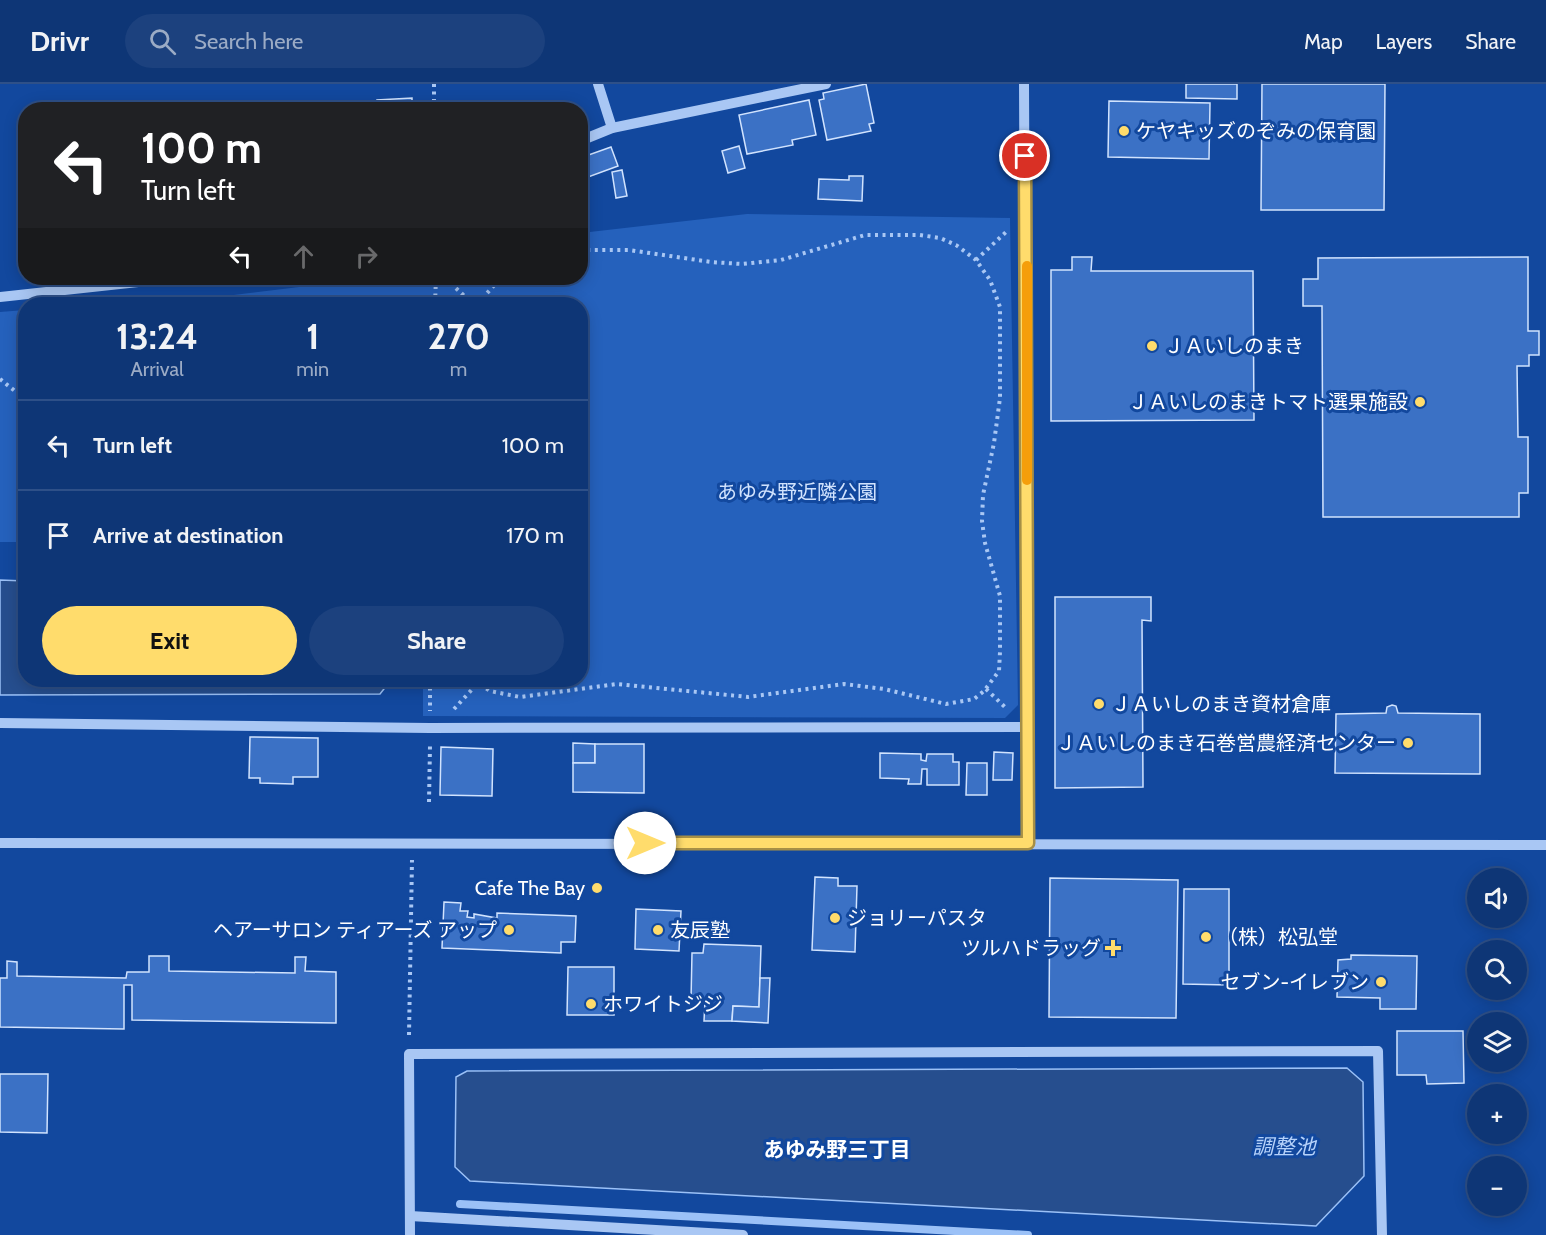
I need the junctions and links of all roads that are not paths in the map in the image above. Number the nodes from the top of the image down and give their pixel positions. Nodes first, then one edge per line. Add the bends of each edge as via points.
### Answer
1 (598, 84) edge
2 (826, 84) edge
3 (1024, 84) edge
4 (612, 128) junction
5 (588, 138) edge
6 (111, 285) edge
7 (0, 297) edge
8 (0, 723) edge
9 (1027, 727) junction
10 (0, 843) edge
11 (1028, 843) junction
12 (1546, 845) edge
13 (410, 1216) junction
14 (410, 1235) edge
15 (743, 1235) edge
16 (1382, 1235) edge

1 - 4 street
2 - 4 street
3 - 9 street
4 - 5 street
6 - 7 street
8 - 9 street via 430,728
9 - 11 street
10 - 11 street
11 - 12 street
13 - 14 street
13 - 15 street
13 - 16 street via 409,1054 1377,1051

